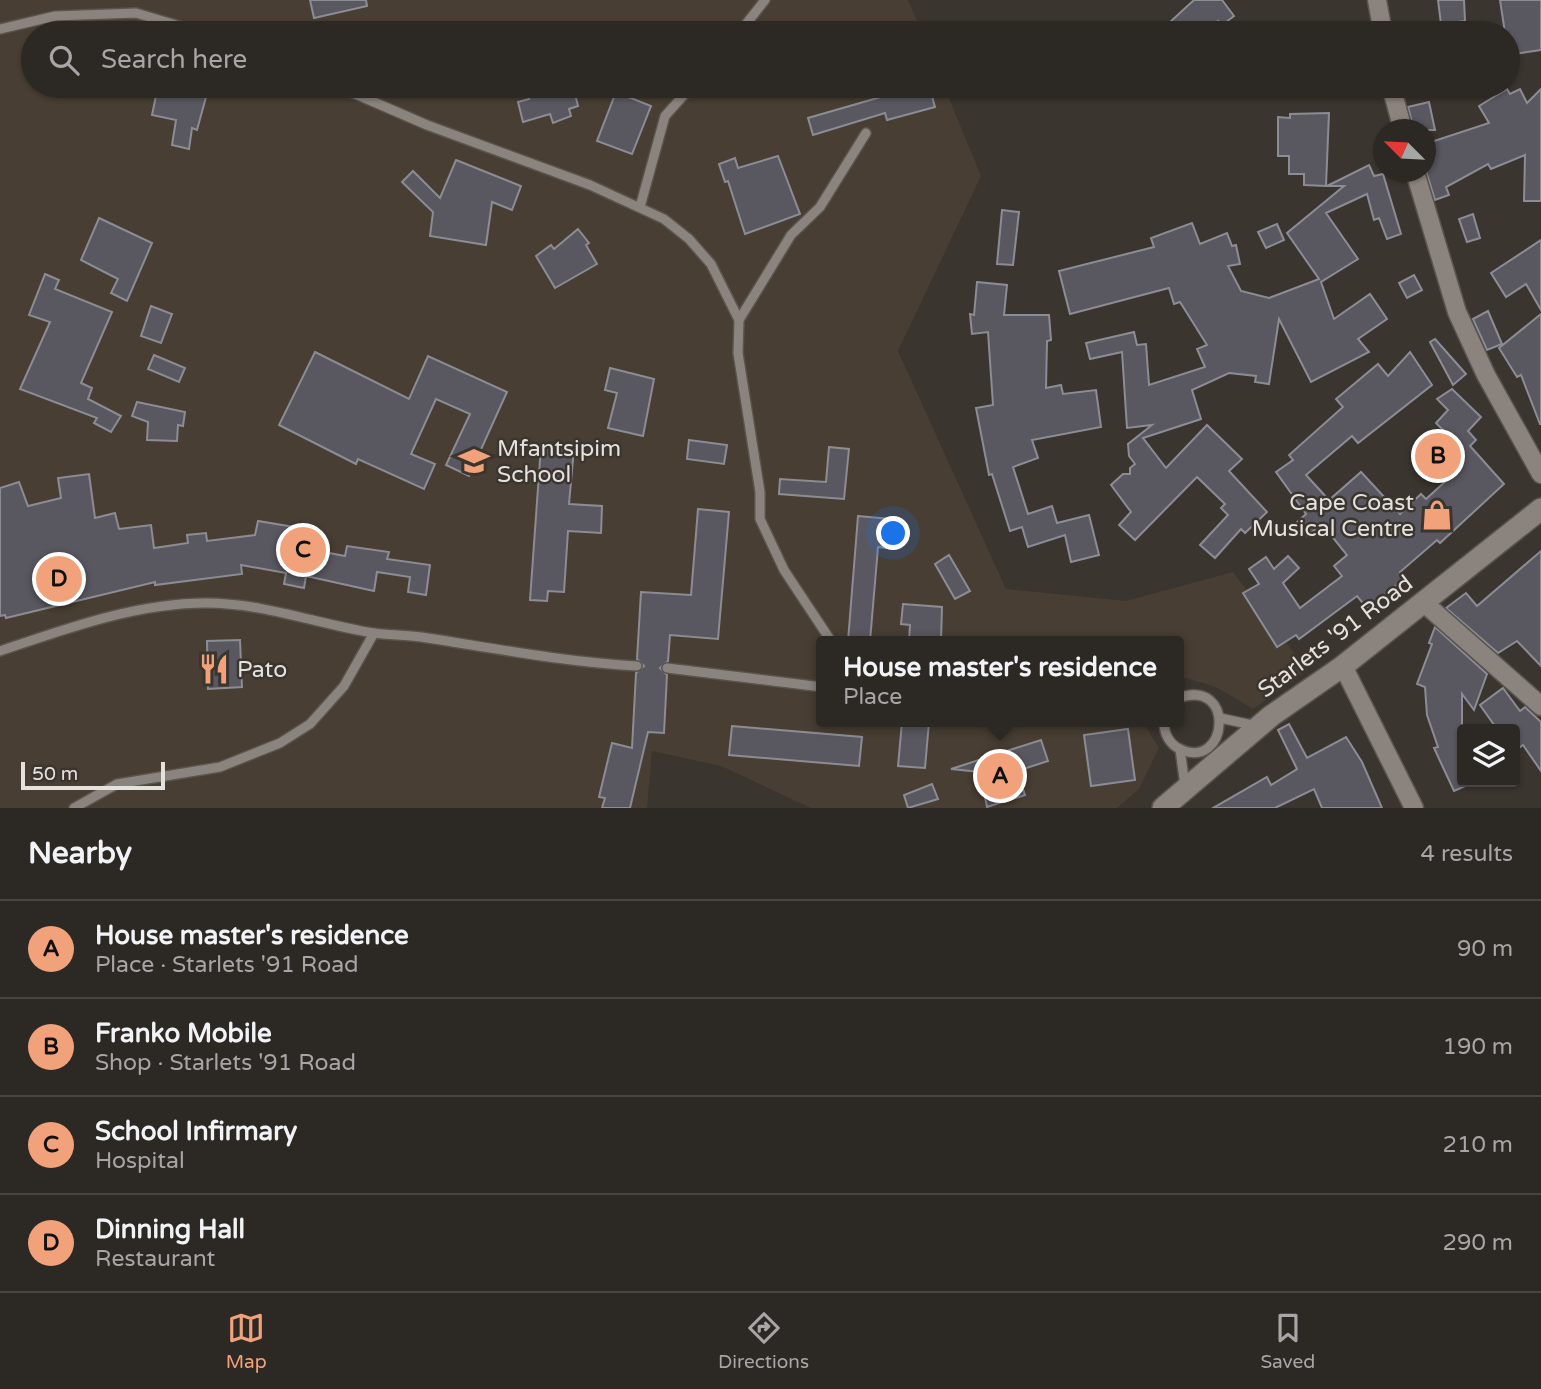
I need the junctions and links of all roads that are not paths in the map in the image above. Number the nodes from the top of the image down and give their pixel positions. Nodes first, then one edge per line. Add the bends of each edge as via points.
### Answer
1 (765, 0) edge
2 (1377, 0) edge
3 (34, 21) edge
4 (163, 21) edge
5 (748, 21) edge
6 (1381, 21) edge
7 (21, 24) edge
8 (0, 29) edge
9 (365, 98) edge
10 (681, 98) edge
11 (1394, 98) edge
12 (1400, 119) edge
13 (866, 133) dead end
14 (1418, 182) edge
15 (640, 207) junction
16 (739, 320) junction
17 (1541, 474) edge
18 (1541, 509) edge
19 (1423, 602) junction
20 (374, 633) junction
21 (828, 636) edge
22 (0, 651) edge
23 (637, 666) dead end
24 (1343, 666) junction
25 (667, 668) dead end
26 (816, 686) edge
27 (1184, 697) edge
28 (1541, 706) edge
29 (1220, 718) junction
30 (1165, 727) edge
31 (1259, 727) junction
32 (1180, 749) junction
33 (1186, 789) junction
34 (74, 808) edge
35 (1163, 808) edge
36 (1414, 808) edge

1 - 5 lane
2 - 6 street
3 - 4 lane via 136,13
7 - 8 lane
9 - 15 lane
10 - 15 lane via 664,116
11 - 12 street
13 - 16 lane via 820,207 791,235
14 - 17 street via 1457,312
15 - 16 lane via 689,239 711,264
16 - 21 lane via 738,353 760,492 760,519 784,570
18 - 19 street, Starlets '91 Road
19 - 24 street, Starlets '91 Road
19 - 28 street
20 - 22 lane via 272,610 192,604 43,634
20 - 23 lane
20 - 34 lane via 344,686 310,724 280,743 220,767 117,784
24 - 31 street, Starlets '91 Road
24 - 36 street
25 - 26 lane
27 - 29 lane via 1204,697
29 - 31 lane
29 - 32 lane via 1218,736 1206,748 1198,752
30 - 32 lane via 1167,737
31 - 33 street, Starlets '91 Road
32 - 33 lane
33 - 35 street, Starlets '91 Road

